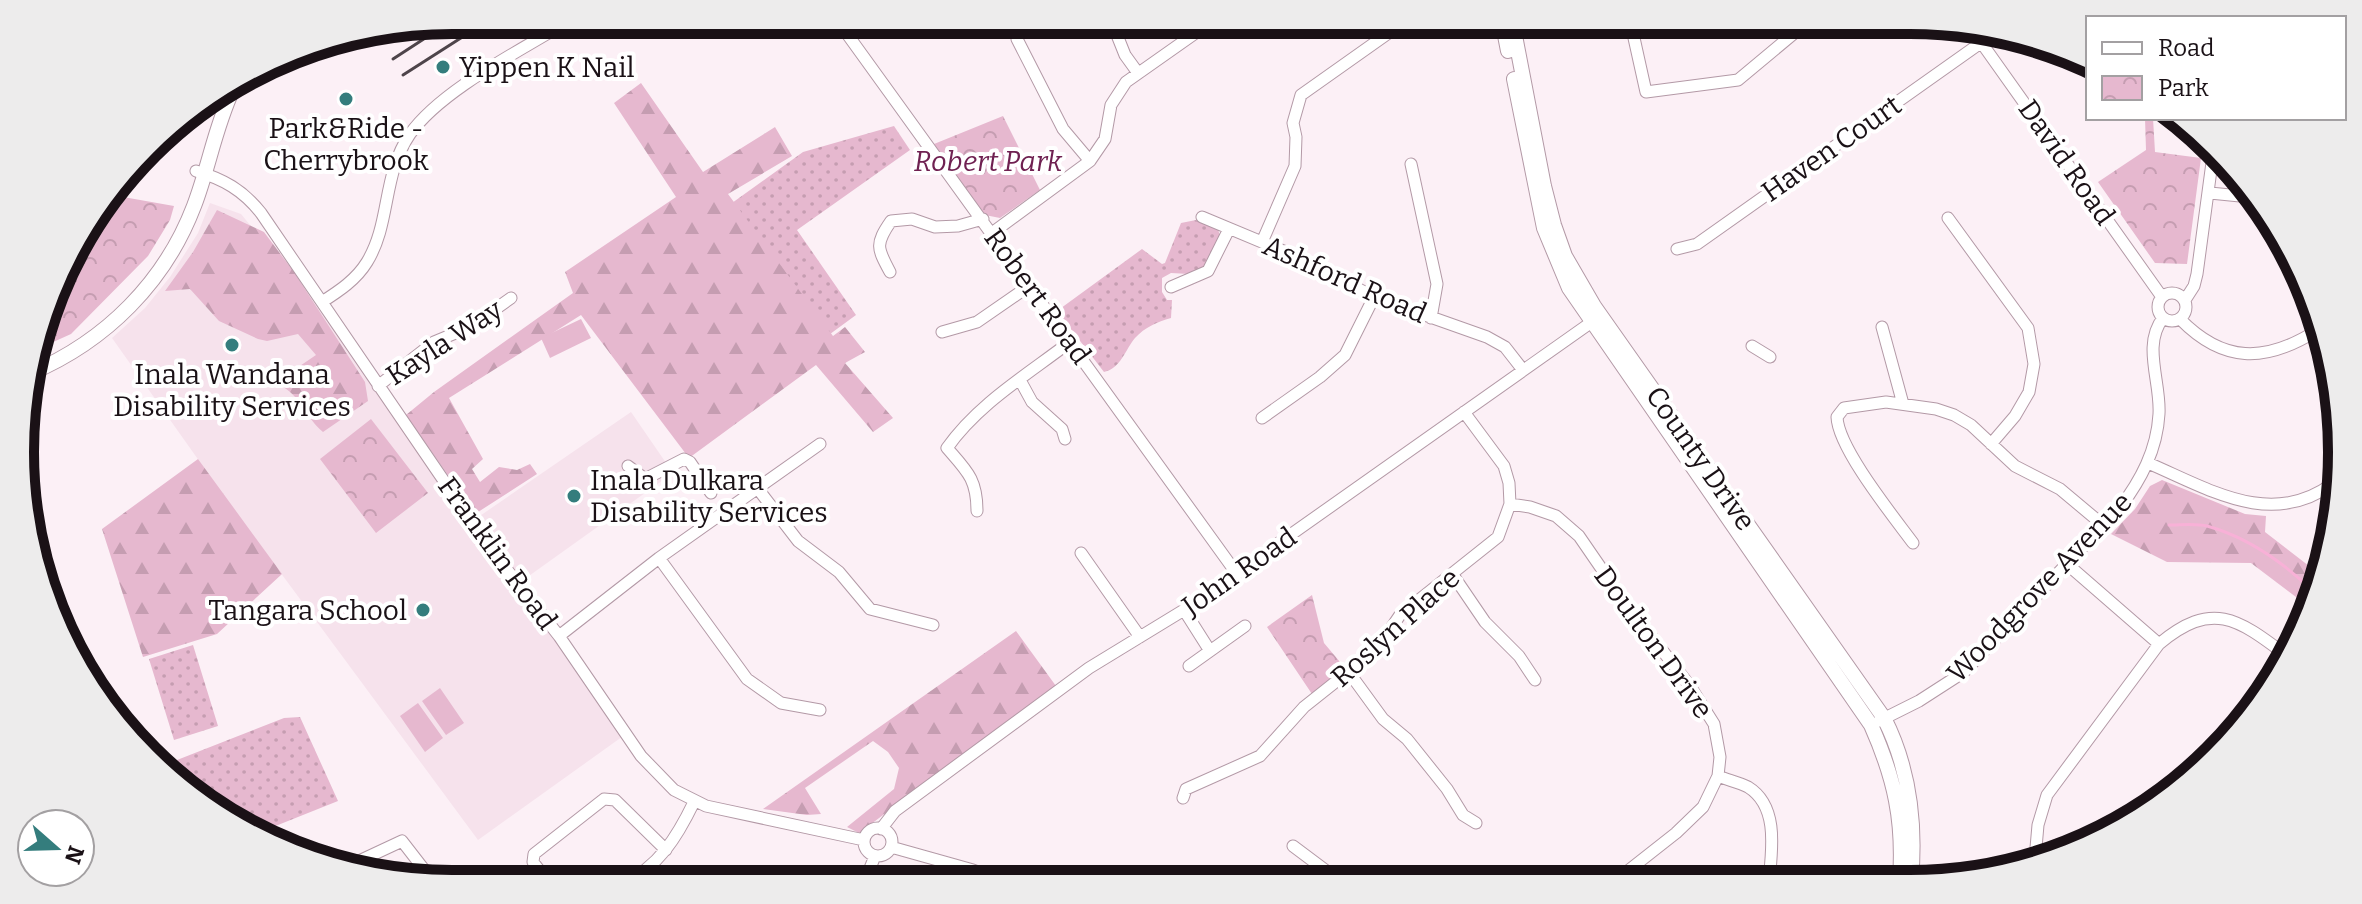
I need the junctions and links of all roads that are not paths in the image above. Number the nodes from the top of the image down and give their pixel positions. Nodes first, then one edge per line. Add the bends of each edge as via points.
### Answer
1 (548, 34) edge
2 (847, 34) edge
3 (1117, 34) edge
4 (1194, 34) edge
5 (1387, 34) edge
6 (1505, 34) edge
7 (1515, 34) edge
8 (1633, 34) edge
9 (1793, 34) edge
10 (1017, 39) dead end
11 (1982, 42) joint
12 (1138, 73) junction
13 (229, 98) edge
14 (217, 106) edge
15 (1090, 161) junction
16 (2212, 163) edge
17 (1411, 164) dead end
18 (200, 172) junction
19 (2210, 193) junction
20 (2240, 196) edge
21 (1202, 217) dead end
22 (1948, 218) dead end
23 (983, 219) junction
24 (1229, 229) junction
25 (992, 233) junction
26 (1262, 242) junction
27 (1677, 249) dead end
28 (890, 272) dead end
29 (1029, 286) junction
30 (1171, 287) dead end
31 (1374, 297) junction
32 (2162, 297) junction
33 (511, 298) dead end
34 (2185, 300) junction
35 (322, 302) junction
36 (1431, 318) junction
37 (2163, 318) junction
38 (1596, 319) junction
39 (2180, 319) junction
40 (1882, 327) dead end
41 (942, 332) dead end
42 (2311, 334) edge
43 (1071, 341) junction
44 (1752, 346) dead end
45 (45, 356) edge
46 (1770, 357) dead end
47 (43, 368) edge
48 (1523, 370) junction
49 (1020, 380) junction
50 (378, 386) junction
51 (1903, 404) junction
52 (1464, 412) junction
53 (1262, 418) dead end
54 (1065, 439) dead end
55 (820, 444) dead end
56 (1991, 444) junction
57 (2148, 463) junction
58 (628, 466) dead end
59 (2326, 487) edge
60 (758, 489) junction
61 (711, 493) dead end
62 (1510, 504) junction
63 (977, 511) dead end
64 (2103, 525) junction
65 (1913, 543) dead end
66 (1081, 553) dead end
67 (659, 558) junction
68 (2067, 564) junction
69 (1237, 574) junction
70 (1453, 575) junction
71 (1184, 610) junction
72 (933, 625) dead end
73 (1245, 626) dead end
74 (559, 636) junction
75 (1140, 637) junction
76 (2159, 644) junction
77 (2278, 649) edge
78 (1210, 651) junction
79 (1189, 666) dead end
80 (1348, 671) junction
81 (1535, 680) dead end
82 (820, 710) dead end
83 (1877, 721) junction
84 (1718, 776) junction
85 (1183, 798) dead end
86 (694, 802) junction
87 (1476, 823) dead end
88 (881, 829) junction
89 (864, 840) junction
90 (1293, 846) dead end
91 (891, 847) junction
92 (666, 850) junction
93 (2036, 851) edge
94 (875, 856) junction
95 (361, 860) edge
96 (424, 869) edge
97 (539, 870) edge
98 (646, 870) edge
99 (869, 870) edge
100 (973, 870) edge
101 (1325, 870) edge
102 (1629, 870) edge
103 (1770, 870) edge
104 (1901, 870) edge
105 (1912, 870) edge

1 - 35 street via 453,93 418,124 394,166 371,254 355,278
2 - 23 street, Robert Road
3 - 12 street
4 - 12 street
5 - 26 street via 1301,95 1293,123 1295,166
6 - 38 main road, County Drive via 1544,228 1569,288
7 - 38 main road, County Drive via 1554,225
8 - 9 street via 1646,92 1738,80
10 - 15 street via 1063,129
11 - 27 street, Haven Court via 1697,244
11 - 32 street, David Road
12 - 15 street via 1117,93 1105,139
13 - 18 main road
14 - 18 main road
15 - 25 street
16 - 19 street
17 - 36 street via 1436,273
18 - 35 street, Franklin Road via 233,185 255,204
18 - 45 main road via 167,243 136,288 114,311
18 - 47 main road via 194,205 177,243 141,294 121,316
19 - 20 street
19 - 34 street via 2197,274
21 - 24 street, Ashford Road
22 - 56 street via 2028,328 2034,364 2029,392
23 - 25 street, Robert Road
23 - 28 street via 935,227 912,219 891,221 879,239
24 - 26 street, Ashford Road
24 - 30 street via 1208,271
25 - 29 street, Robert Road
26 - 31 street, Ashford Road
29 - 41 street via 977,322
29 - 43 street, Robert Road
31 - 36 street, Ashford Road
31 - 53 street via 1345,355
32 - 34 street via 2174,293
32 - 37 street via 2158,305
33 - 50 street, Kayla Way via 470,327 434,342
34 - 39 street
35 - 50 street, Franklin Road
36 - 48 street, Ashford Road via 1496,341
37 - 39 street
37 - 57 street, Woodgrove Avenue via 2152,346 2159,415
38 - 48 street, John Road
38 - 83 main road, County Drive
39 - 42 street via 2197,337 2235,352 2277,351
40 - 51 street
43 - 49 street
43 - 69 street, Robert Road
44 - 46 street
48 - 52 street, John Road
49 - 54 street
49 - 63 street via 998,393 947,448 977,491
50 - 74 street, Franklin Road
51 - 56 street via 1954,415
51 - 65 street via 1844,408 1837,429
52 - 62 street via 1504,466
52 - 69 street, John Road
55 - 60 street
56 - 64 street
57 - 59 street via 2271,507 2300,502
57 - 64 street, Woodgrove Avenue
58 - 61 street via 645,479 684,459
60 - 67 street
60 - 72 street via 798,541 839,572 870,609
62 - 70 street, Roslyn Place via 1498,537
62 - 84 street, Doulton Drive via 1556,516 1579,536 1714,724
64 - 68 street, Woodgrove Avenue
66 - 75 street
67 - 74 street
67 - 82 street via 747,679 781,703
68 - 76 street
68 - 83 street, Woodgrove Avenue via 1964,672
69 - 71 street, John Road
70 - 80 street, Roslyn Place via 1400,615 1377,649
70 - 81 street
71 - 75 street, John Road
71 - 78 street
73 - 78 street
74 - 86 street, Franklin Road via 641,756 674,790
75 - 88 street, John Road via 962,760 895,811
76 - 77 street via 2180,627 2221,618 2253,630
76 - 93 street via 2047,795
78 - 79 street
80 - 85 street, Roslyn Place via 1304,707 1260,756 1186,789
80 - 87 street via 1463,815
83 - 104 main road, County Drive via 1901,819
83 - 105 main road, County Drive via 1900,755 1908,783
84 - 102 street via 1703,807
84 - 103 street via 1749,788 1766,805 1773,837
86 - 89 street, Franklin Road
86 - 92 street
88 - 89 street via 868,832
88 - 91 street via 891,838
89 - 94 street
90 - 101 street
91 - 94 street
91 - 100 street
92 - 97 street via 615,800 604,799 534,854
92 - 98 street
94 - 99 street
95 - 96 street via 402,841

